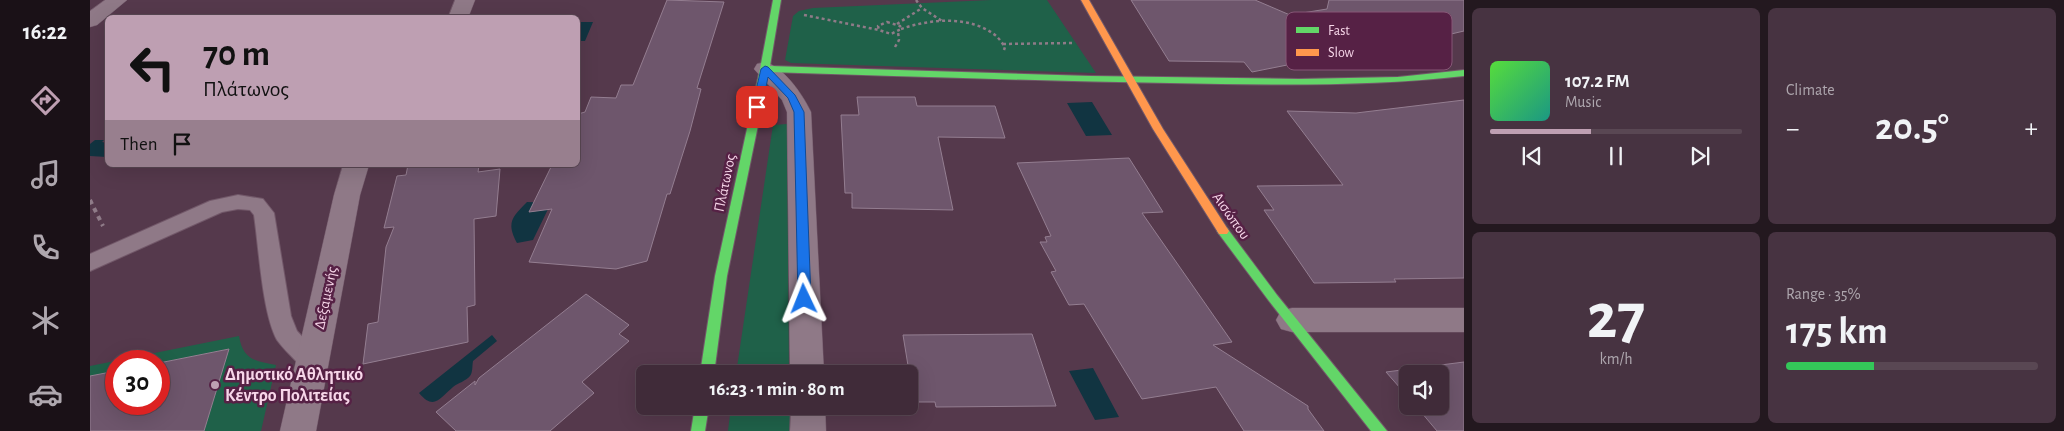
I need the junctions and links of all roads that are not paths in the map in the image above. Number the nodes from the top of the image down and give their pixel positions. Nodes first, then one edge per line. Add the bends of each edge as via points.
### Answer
1 (117, 0) edge
2 (466, 0) edge
3 (1085, 0) edge
4 (776, 2) edge
5 (459, 15) edge
6 (90, 21) edge
7 (765, 69) junction
8 (1464, 73) edge
9 (1128, 80) junction
10 (355, 167) edge
11 (90, 263) edge
12 (1292, 320) junction
13 (1464, 320) edge
14 (312, 363) junction
15 (708, 365) edge
16 (807, 365) edge
17 (701, 415) edge
18 (808, 415) edge
19 (298, 431) edge
20 (698, 431) edge
21 (808, 431) edge
22 (1380, 431) edge

1 - 6 street
2 - 5 street
3 - 9 street, Αισώπου
4 - 7 street, Πλάτωνος
7 - 9 street
7 - 15 street, Πλάτωνος via 721,276
7 - 16 street via 792,97 799,112
8 - 9 street via 1395,81
9 - 12 street, Αισώπου via 1199,196
10 - 14 street, Δεξαμενής
11 - 14 lane via 217,206 238,202 256,204 264,213 280,316 287,336
12 - 13 street
12 - 22 street, Αισώπου
14 - 19 street, Δεξαμενής
17 - 20 street
18 - 21 street

